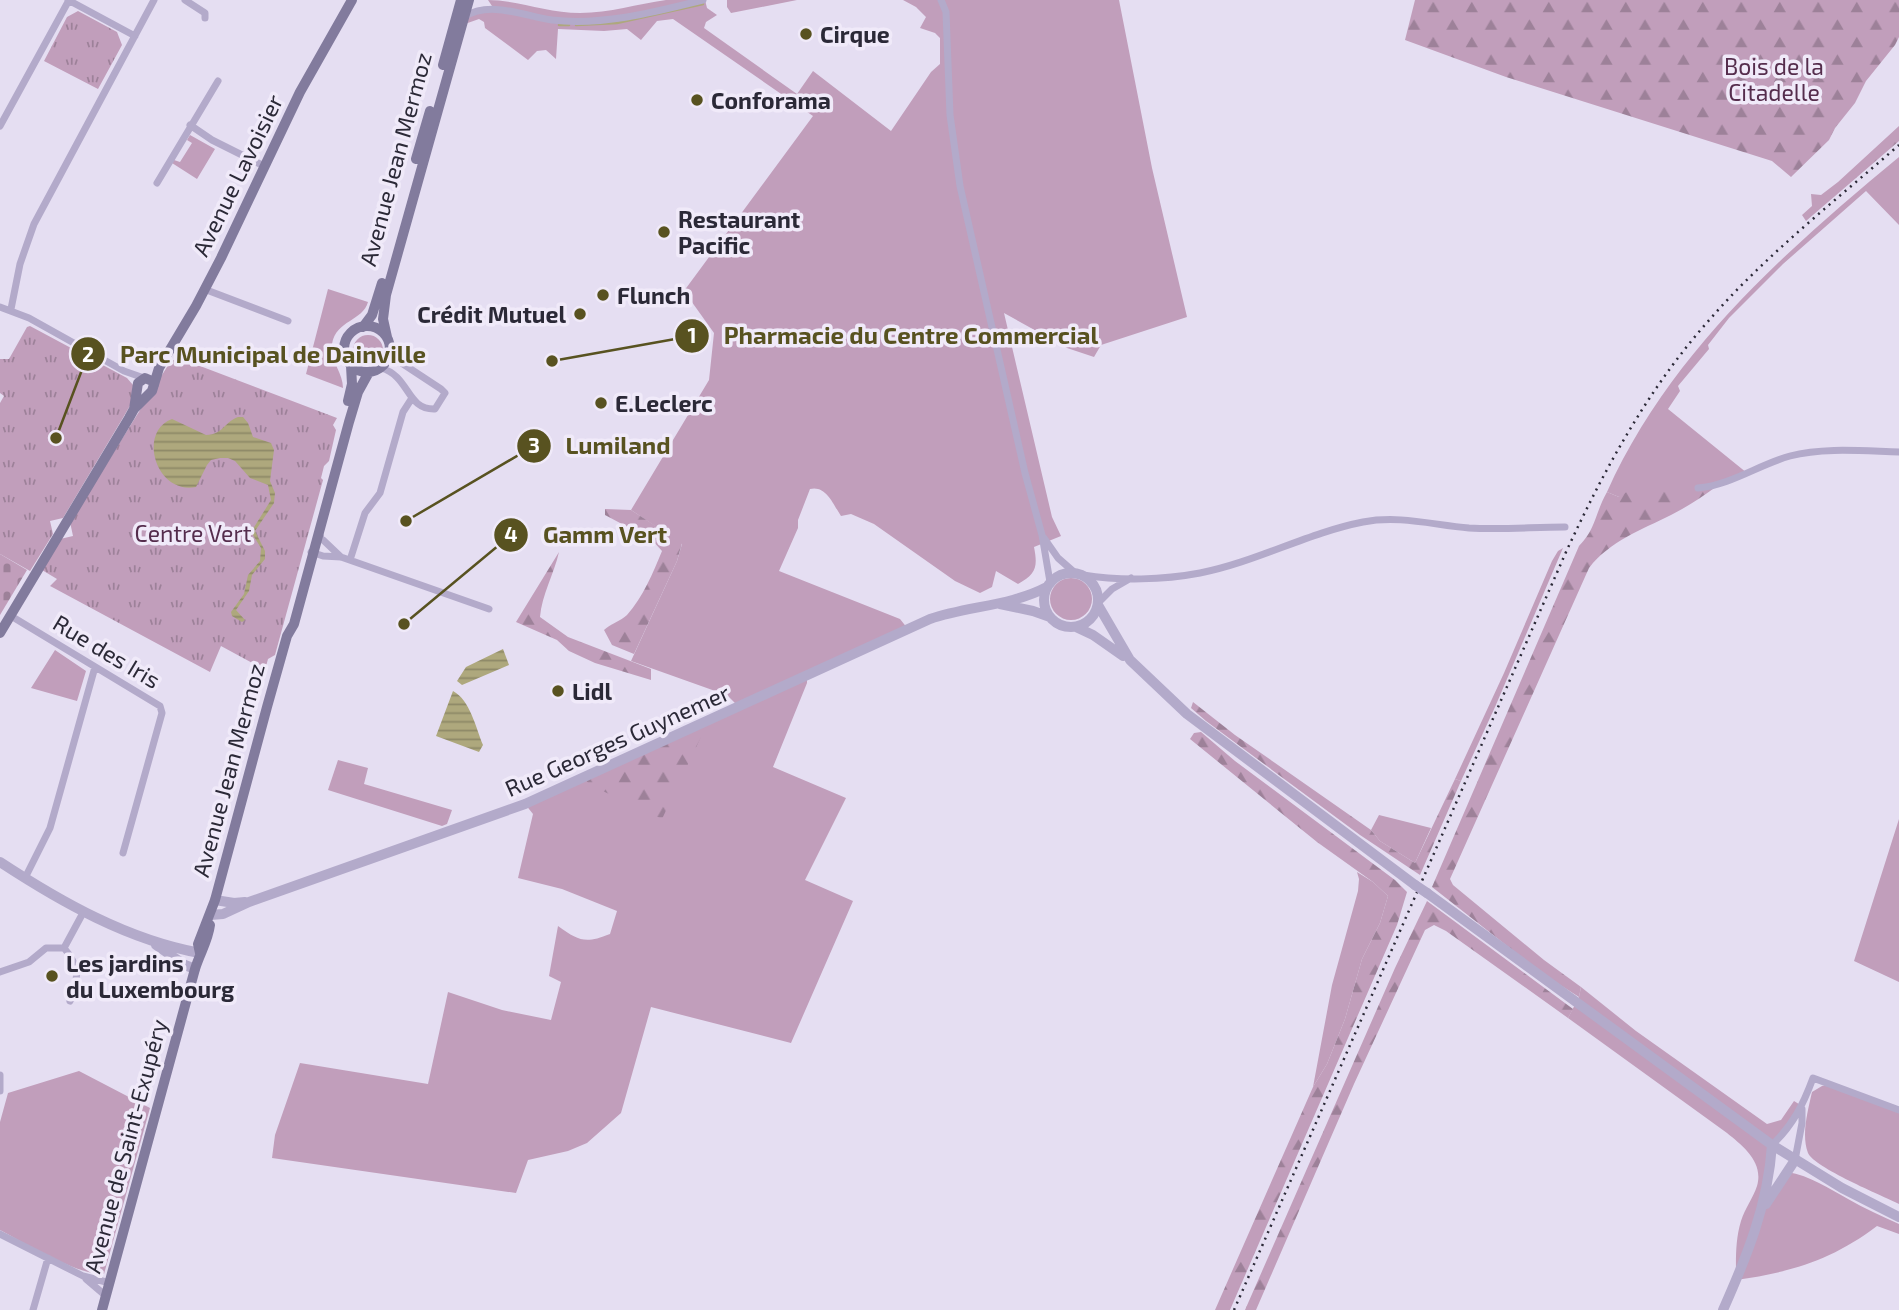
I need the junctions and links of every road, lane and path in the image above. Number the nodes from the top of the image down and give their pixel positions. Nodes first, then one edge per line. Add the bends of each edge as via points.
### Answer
1 (154, 0) edge
2 (185, 0) edge
3 (352, 0) edge
4 (461, 0) edge
5 (469, 0) edge
6 (703, 0) edge
7 (941, 0) edge
8 (73, 1) edge
9 (490, 3) edge
10 (464, 17) junction
11 (205, 18) dead end
12 (135, 36) junction
13 (218, 81) dead end
14 (190, 125) junction
15 (0, 126) edge
16 (264, 166) junction
17 (157, 183) dead end
18 (204, 289) junction
19 (0, 307) edge
20 (10, 309) junction
21 (288, 321) dead end
22 (363, 327) junction
23 (387, 337) junction
24 (390, 353) junction
25 (351, 366) junction
26 (375, 370) junction
27 (144, 385) junction
28 (412, 398) junction
29 (1899, 452) edge
30 (1698, 488) dead end
31 (317, 526) junction
32 (1565, 527) dead end
33 (1042, 535) junction
34 (313, 554) junction
35 (341, 556) junction
36 (350, 560) junction
37 (1079, 574) junction
38 (1131, 578) junction
39 (1048, 584) junction
40 (996, 604) junction
41 (1098, 604) junction
42 (489, 609) dead end
43 (11, 615) junction
44 (1050, 618) junction
45 (1076, 627) junction
46 (0, 633) edge
47 (287, 636) junction
48 (1129, 660) junction
49 (95, 667) junction
50 (123, 853) dead end
51 (0, 862) edge
52 (25, 878) junction
53 (215, 900) junction
54 (249, 902) junction
55 (84, 911) junction
56 (210, 915) junction
57 (153, 942) junction
58 (64, 948) junction
59 (200, 953) junction
60 (195, 969) junction
61 (0, 972) edge
62 (70, 1001) dead end
63 (0, 1075) edge
64 (0, 1091) edge
65 (1802, 1106) junction
66 (1899, 1110) edge
67 (1772, 1145) junction
68 (1795, 1160) junction
69 (1763, 1208) junction
70 (1899, 1217) edge
71 (0, 1234) edge
72 (48, 1258) junction
73 (83, 1276) junction
74 (110, 1283) junction
75 (106, 1296) junction
76 (33, 1310) edge
77 (102, 1310) edge
78 (1723, 1310) edge

1 - 12 street
2 - 11 street via 205,13
3 - 16 main road, Avenue Lavoisier
4 - 22 main road, Avenue Jean Mermoz via 379,296
5 - 10 main road, Avenue Jean Mermoz
6 - 9 street via 593,21 538,18
7 - 33 street via 947,23 948,92 957,168
8 - 12 street
8 - 15 street
9 - 10 street
10 - 23 main road, Avenue Jean Mermoz via 386,295 383,319
12 - 20 street via 34,224
13 - 14 street
14 - 16 street
14 - 17 street
16 - 18 main road, Avenue Lavoisier
18 - 21 street
18 - 27 main road, Avenue Lavoisier via 159,368
19 - 20 street
20 - 27 street
22 - 23 main road via 376,328
22 - 25 main road via 345,343
23 - 24 main road
24 - 26 main road
24 - 28 street via 445,393 435,409
25 - 26 main road
25 - 31 main road, Avenue Jean Mermoz via 351,391
26 - 28 street via 400,377
26 - 31 main road, Avenue Jean Mermoz via 356,400
27 - 43 main road, Avenue Lavoisier
28 - 36 street via 403,412 380,493 365,513
29 - 30 street via 1793,455 1717,486
31 - 34 main road, Avenue Jean Mermoz
31 - 35 street via 321,538
31 - 47 main road, Avenue Jean Mermoz via 286,623
32 - 38 street via 1511,530 1385,519 1336,529 1200,573
33 - 37 street via 1058,558
33 - 39 street
34 - 35 street
34 - 47 main road, Avenue Jean Mermoz
35 - 36 street
36 - 42 street
37 - 38 street
37 - 39 street via 1061,574
37 - 41 street via 1097,590
38 - 41 street
39 - 40 street, Rue Georges Guynemer
39 - 44 street via 1044,603
40 - 44 street, Rue Georges Guynemer
40 - 54 street, Rue Georges Guynemer via 919,624 525,804
41 - 45 street via 1090,620
41 - 48 street
43 - 46 main road, Avenue Lavoisier
43 - 49 street, Rue des Iris
44 - 45 street via 1062,626
45 - 48 street
47 - 53 main road, Avenue Jean Mermoz
48 - 67 street, bridge via 1196,721
49 - 50 street, Rue des Iris via 161,709
49 - 52 street via 50,828
51 - 52 street
52 - 55 street
53 - 54 street
53 - 56 main road, Avenue Jean Mermoz
54 - 56 street, Rue Georges Guynemer
55 - 57 street
55 - 58 street
56 - 59 main road, Avenue Jean Mermoz
57 - 59 street
57 - 60 street
58 - 61 street via 46,948 29,962
58 - 62 street via 78,970
59 - 60 main road, Avenue de Saint-Exupéry
60 - 74 main road, Avenue de Saint-Exupéry
63 - 64 street
65 - 66 street via 1813,1078
65 - 67 street via 1788,1130
65 - 68 street
67 - 68 street
67 - 69 street
68 - 69 street
68 - 70 street
69 - 78 street
71 - 72 street
72 - 73 street
72 - 76 street
73 - 74 street
73 - 75 street
74 - 75 main road, Avenue de Saint-Exupéry
75 - 77 main road, Avenue de Saint-Exupéry

